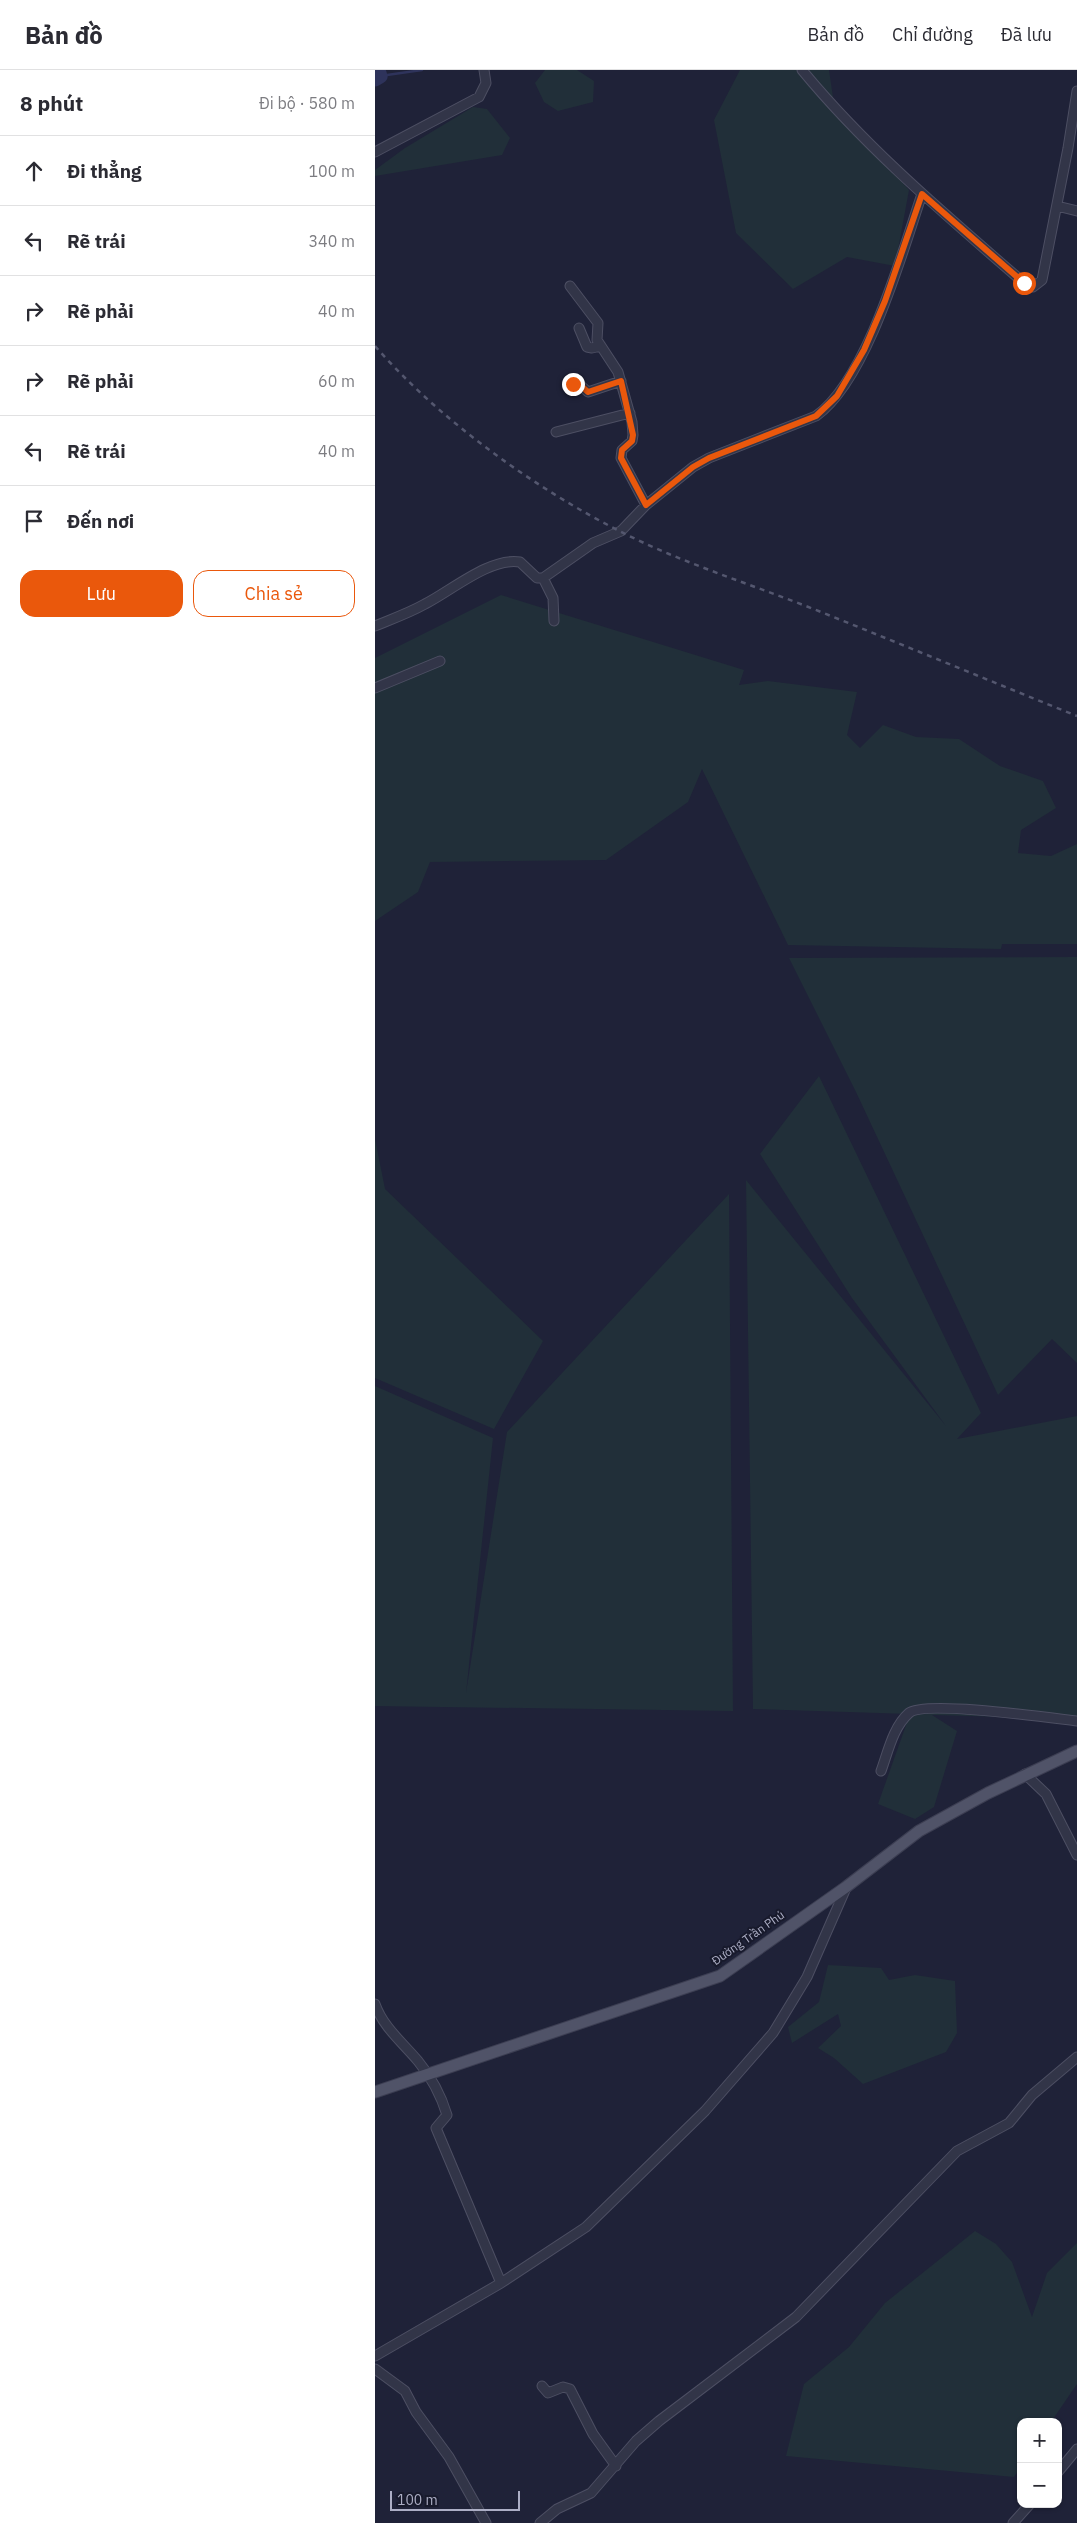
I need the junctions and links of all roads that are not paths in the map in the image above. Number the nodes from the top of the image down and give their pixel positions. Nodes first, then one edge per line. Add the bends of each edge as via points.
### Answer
1 (484, 70) edge
2 (803, 70) edge
3 (1077, 91) edge
4 (375, 152) edge
5 (922, 194) junction
6 (1057, 206) junction
7 (1077, 211) edge
8 (570, 286) dead end
9 (579, 328) dead end
10 (601, 346) junction
11 (621, 381) junction
12 (573, 384) dead end
13 (630, 414) junction
14 (556, 432) dead end
15 (646, 505) junction
16 (543, 578) junction
17 (554, 621) dead end
18 (375, 626) edge
19 (440, 662) dead end
20 (375, 688) edge
21 (1077, 1721) edge
22 (1077, 1751) edge
23 (881, 1771) dead end
24 (1025, 1774) junction
25 (1077, 1855) edge
26 (846, 1887) junction
27 (375, 2004) edge
28 (377, 2020) edge
29 (1077, 2057) edge
30 (427, 2075) junction
31 (375, 2092) edge
32 (501, 2283) junction
33 (375, 2356) edge
34 (375, 2369) edge
35 (541, 2386) dead end
36 (1077, 2449) edge
37 (615, 2466) junction
38 (1062, 2467) edge
39 (1026, 2508) edge
40 (486, 2523) edge
41 (540, 2523) edge
42 (1013, 2523) edge

1 - 4 street via 486,83 479,97
2 - 5 street via 836,110
3 - 6 street
5 - 6 street via 1024,283 1033,287 1041,280
5 - 15 street via 885,301 864,350 837,396 816,416 693,467
6 - 7 street
8 - 10 street via 597,321 596,337
9 - 10 street via 587,347
10 - 11 street
11 - 12 street via 588,392 579,384
11 - 13 street
13 - 14 street
13 - 15 street via 632,441 622,450 621,458
15 - 16 street via 621,531 593,543
16 - 17 street via 553,598
16 - 18 street via 537,578 520,562 507,562 475,574 425,605
19 - 20 street
21 - 23 street via 939,1707 911,1711 898,1724
22 - 24 main road, Đường Trần Phú
24 - 25 street via 1046,1794
24 - 26 main road, Đường Trần Phú via 919,1832
26 - 30 main road, Đường Trần Phú via 720,1976
26 - 32 street via 807,1977 773,2033 705,2112 586,2227
27 - 28 street
28 - 30 street via 418,2060
29 - 37 street via 1032,2095 1009,2123 957,2151 796,2317 659,2421
30 - 31 main road, Đường Trần Phú
30 - 32 street via 440,2092 447,2115 436,2128
32 - 33 street
34 - 40 street via 405,2392 449,2457
35 - 37 street via 548,2393 563,2387 570,2389 593,2434
36 - 38 street
37 - 41 street via 591,2493 557,2509
39 - 42 street

